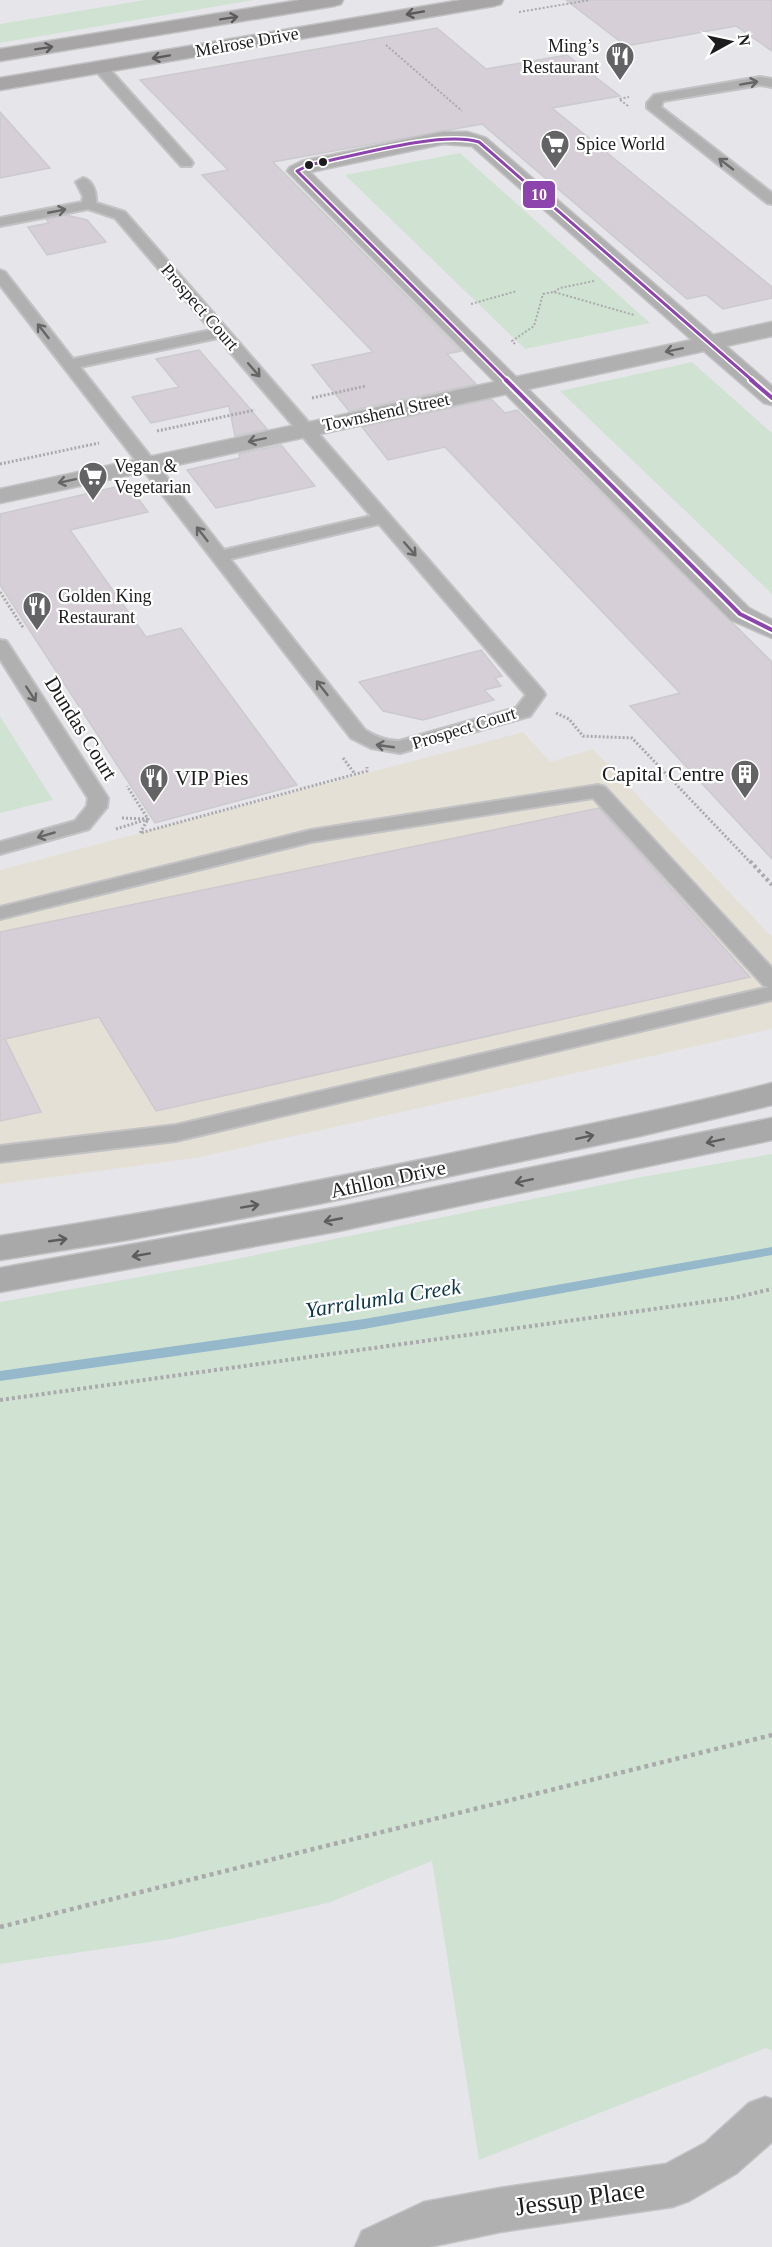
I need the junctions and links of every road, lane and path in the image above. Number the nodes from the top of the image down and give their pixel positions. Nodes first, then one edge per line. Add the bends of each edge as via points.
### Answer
1 (334, 0) edge
2 (494, 0) edge
3 (385, 44) dead end
4 (0, 56) edge
5 (99, 67) junction
6 (772, 83) edge
7 (0, 84) edge
8 (467, 138) junction
9 (186, 163) dead end
10 (83, 182) dead end
11 (772, 200) edge
12 (89, 205) junction
13 (0, 222) edge
14 (0, 275) edge
15 (517, 291) dead end
16 (772, 309) edge
17 (437, 311) junction
18 (638, 315) dead end
19 (690, 326) junction
20 (772, 329) edge
21 (222, 332) junction
22 (709, 343) junction
23 (517, 347) dead end
24 (70, 364) junction
25 (494, 368) junction
26 (511, 385) junction
27 (772, 398) edge
28 (298, 421) junction
29 (140, 455) junction
30 (0, 474) edge
31 (0, 496) edge
32 (383, 518) junction
33 (220, 556) junction
34 (768, 635) edge
35 (0, 645) edge
36 (530, 702) junction
37 (370, 742) junction
38 (89, 817) junction
39 (0, 848) edge
40 (772, 885) edge
41 (0, 913) edge
42 (772, 981) edge
43 (772, 993) edge
44 (772, 1094) edge
45 (772, 1130) edge
46 (0, 1154) edge
47 (0, 1248) edge
48 (0, 1280) edge
49 (772, 1290) edge
50 (0, 1400) edge
51 (772, 1735) edge
52 (0, 1927) edge
53 (765, 2118) dead end
54 (379, 2247) edge

4 -> 1 main road, Melrose Drive
2 -> 5 main road, Melrose Drive
3 - 8 path via 479,126
5 - 7 main road, Melrose Drive
5 - 9 lane
11 -> 6 lane via 654,108 659,98 760,81
8 - 17 street via 443,138 309,165 297,171
8 - 19 street via 479,142
10 - 12 lane via 90,196
13 -> 12 lane, Prospect Court
12 - 21 lane, Prospect Court via 120,215
24 -> 14 lane
15 - 17 path
16 - 19 street, Townshend Street
17 - 25 street
18 - 23 path via 554,292 543,294 534,326 512,341
19 - 22 street
19 - 25 street, Townshend Street
20 - 22 street, Townshend Street
21 - 24 lane
21 -> 28 lane, Prospect Court
22 -> 26 street, Townshend Street
22 - 27 street
24 - 29 lane
25 - 26 street
25 - 28 street, Townshend Street
26 - 28 street, Townshend Street
26 - 34 street via 740,614
28 - 29 street, Townshend Street
28 - 32 lane, Prospect Court
29 - 30 street, Townshend Street
29 -> 31 street, Townshend Street
33 -> 29 lane
32 - 33 lane
32 -> 36 lane, Prospect Court via 536,695
37 -> 33 lane via 358,734
35 -> 38 lane, Dundas Court via 98,798
36 -> 37 lane, Prospect Court via 523,711 400,747
36 - 40 path via 569,719 583,736 632,738
37 - 38 path via 367,771 140,833 148,819
38 -> 39 lane via 82,825
41 - 42 lane via 310,836 598,791
43 - 46 lane via 176,1133
47 -> 44 main road, Athllon Drive via 330,1192
45 -> 48 main road, Athllon Drive via 339,1219
49 - 50 path
51 - 52 path
53 - 54 street, Jessup Place via 722,2158 672,2185 424,2225

